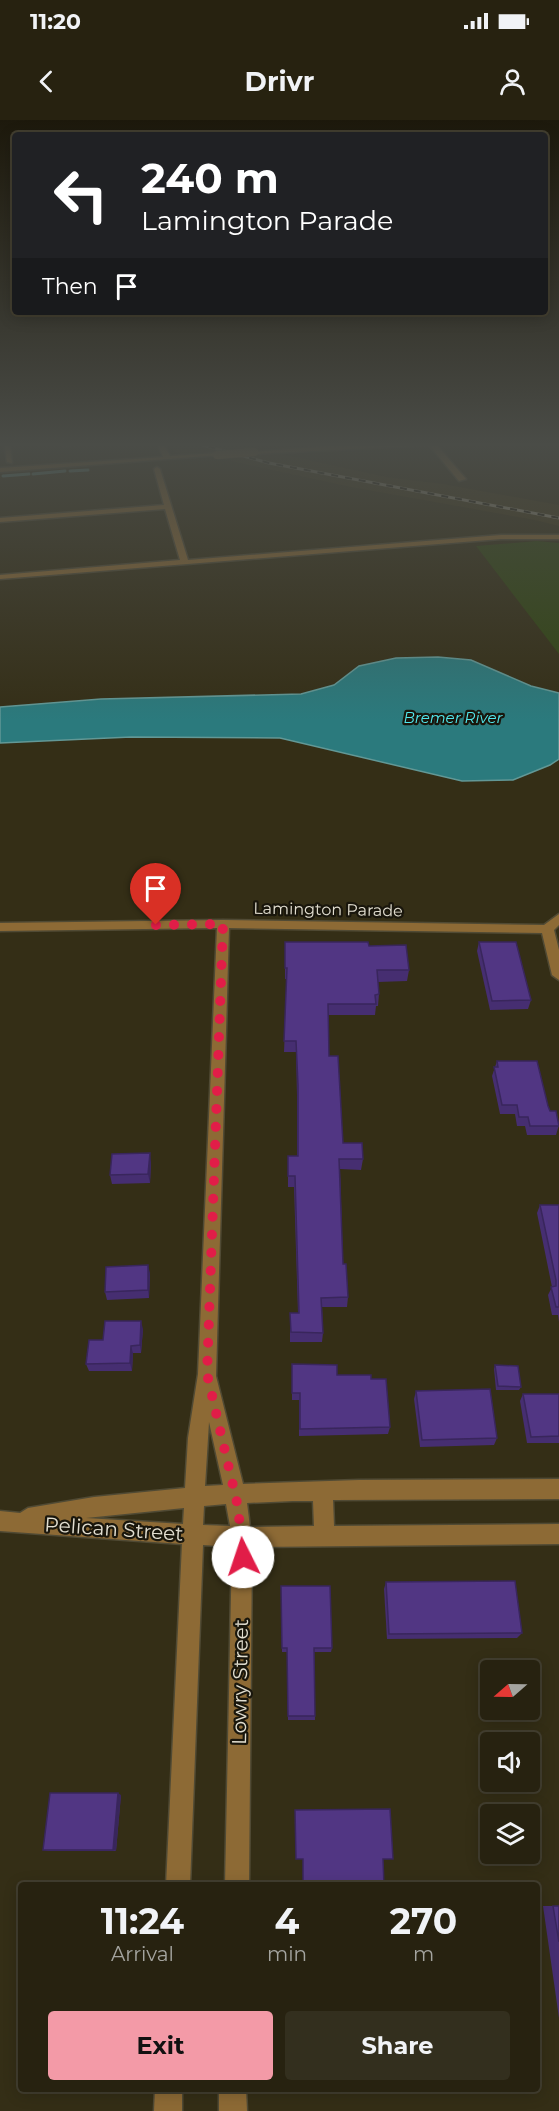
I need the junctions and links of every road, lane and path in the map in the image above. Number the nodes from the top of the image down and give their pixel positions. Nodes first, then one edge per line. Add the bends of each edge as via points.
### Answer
1 (177, 536) edge
2 (559, 537) edge
3 (185, 562) junction
4 (0, 578) edge
5 (559, 918) edge
6 (223, 924) junction
7 (0, 927) edge
8 (547, 929) junction
9 (559, 975) edge
10 (207, 1374) junction
11 (559, 1489) edge
12 (322, 1491) junction
13 (235, 1493) junction
14 (195, 1496) junction
15 (5, 1521) edge
16 (559, 1534) edge
17 (193, 1535) junction
18 (325, 1536) junction
19 (242, 1537) junction
20 (178, 1882) edge
21 (237, 1882) edge
22 (169, 2092) edge
23 (233, 2092) edge
24 (168, 2111) edge
25 (233, 2111) edge

1 - 3 street
2 - 3 street via 519,536
3 - 4 street
5 - 8 street
6 - 7 street, Lamington Parade
6 - 8 street, Lamington Parade
6 - 10 street, Lowry Street
8 - 9 street
10 - 13 street, Lowry Street
10 - 14 street, Lowry Street via 197,1438
11 - 12 street, Pelican Street
12 - 13 street, Pelican Street
12 - 18 street
13 - 14 street, Pelican Street
13 - 19 street, Lowry Street
14 - 15 street, Pelican Street via 91,1506
14 - 17 street, Lowry Street
15 - 17 street, Pelican Street
16 - 18 street, Pelican Street
17 - 19 street, Pelican Street
17 - 20 street, Lowry Street
18 - 19 street, Pelican Street
19 - 21 street, Lowry Street
22 - 24 street
23 - 25 street

